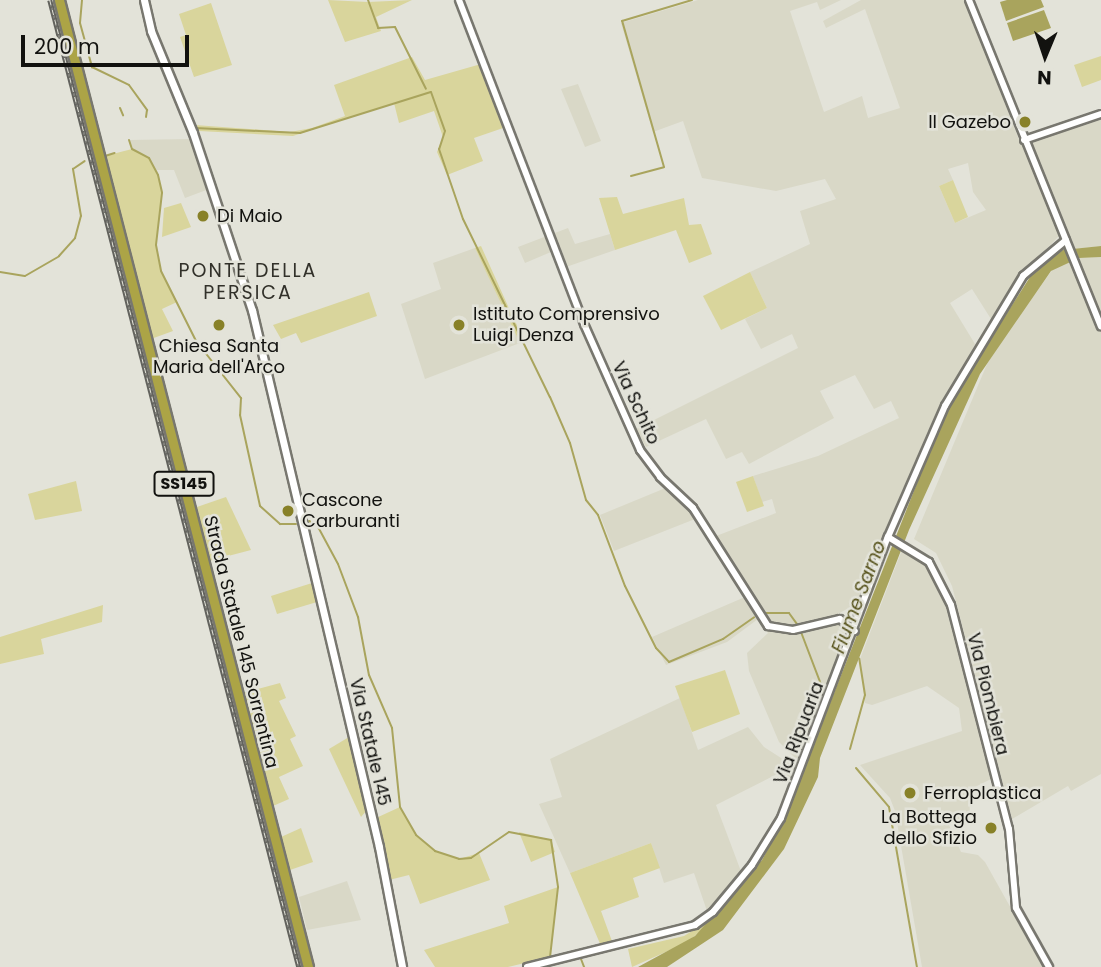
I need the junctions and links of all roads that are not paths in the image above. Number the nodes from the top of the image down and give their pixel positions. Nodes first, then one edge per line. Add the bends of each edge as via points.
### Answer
1 (59, 0) edge
2 (144, 0) edge
3 (459, 0) edge
4 (969, 0) edge
5 (1101, 114) edge
6 (1024, 140) junction
7 (1066, 240) junction
8 (1101, 327) edge
9 (888, 537) junction
10 (855, 631) junction
11 (308, 967) edge
12 (402, 967) edge
13 (527, 967) edge
14 (1049, 967) edge

1 - 11 highway, Strada Statale 145 Sorrentina / SS145
2 - 12 main road, Via Statale 145 via 151,31 193,133 252,310 382,858
3 - 10 street, Via Schito via 584,324 640,450 693,508 768,626 793,630 843,620
4 - 6 street
5 - 6 street
6 - 7 street
7 - 8 street
7 - 9 street, Via Ripuaria via 1023,276 965,369
9 - 10 street, Via Ripuaria
9 - 14 street, Via Piombiera via 920,553 942,583 951,605 1009,829 1016,908
10 - 13 street, Via Ripuaria via 773,834 713,912 668,934

